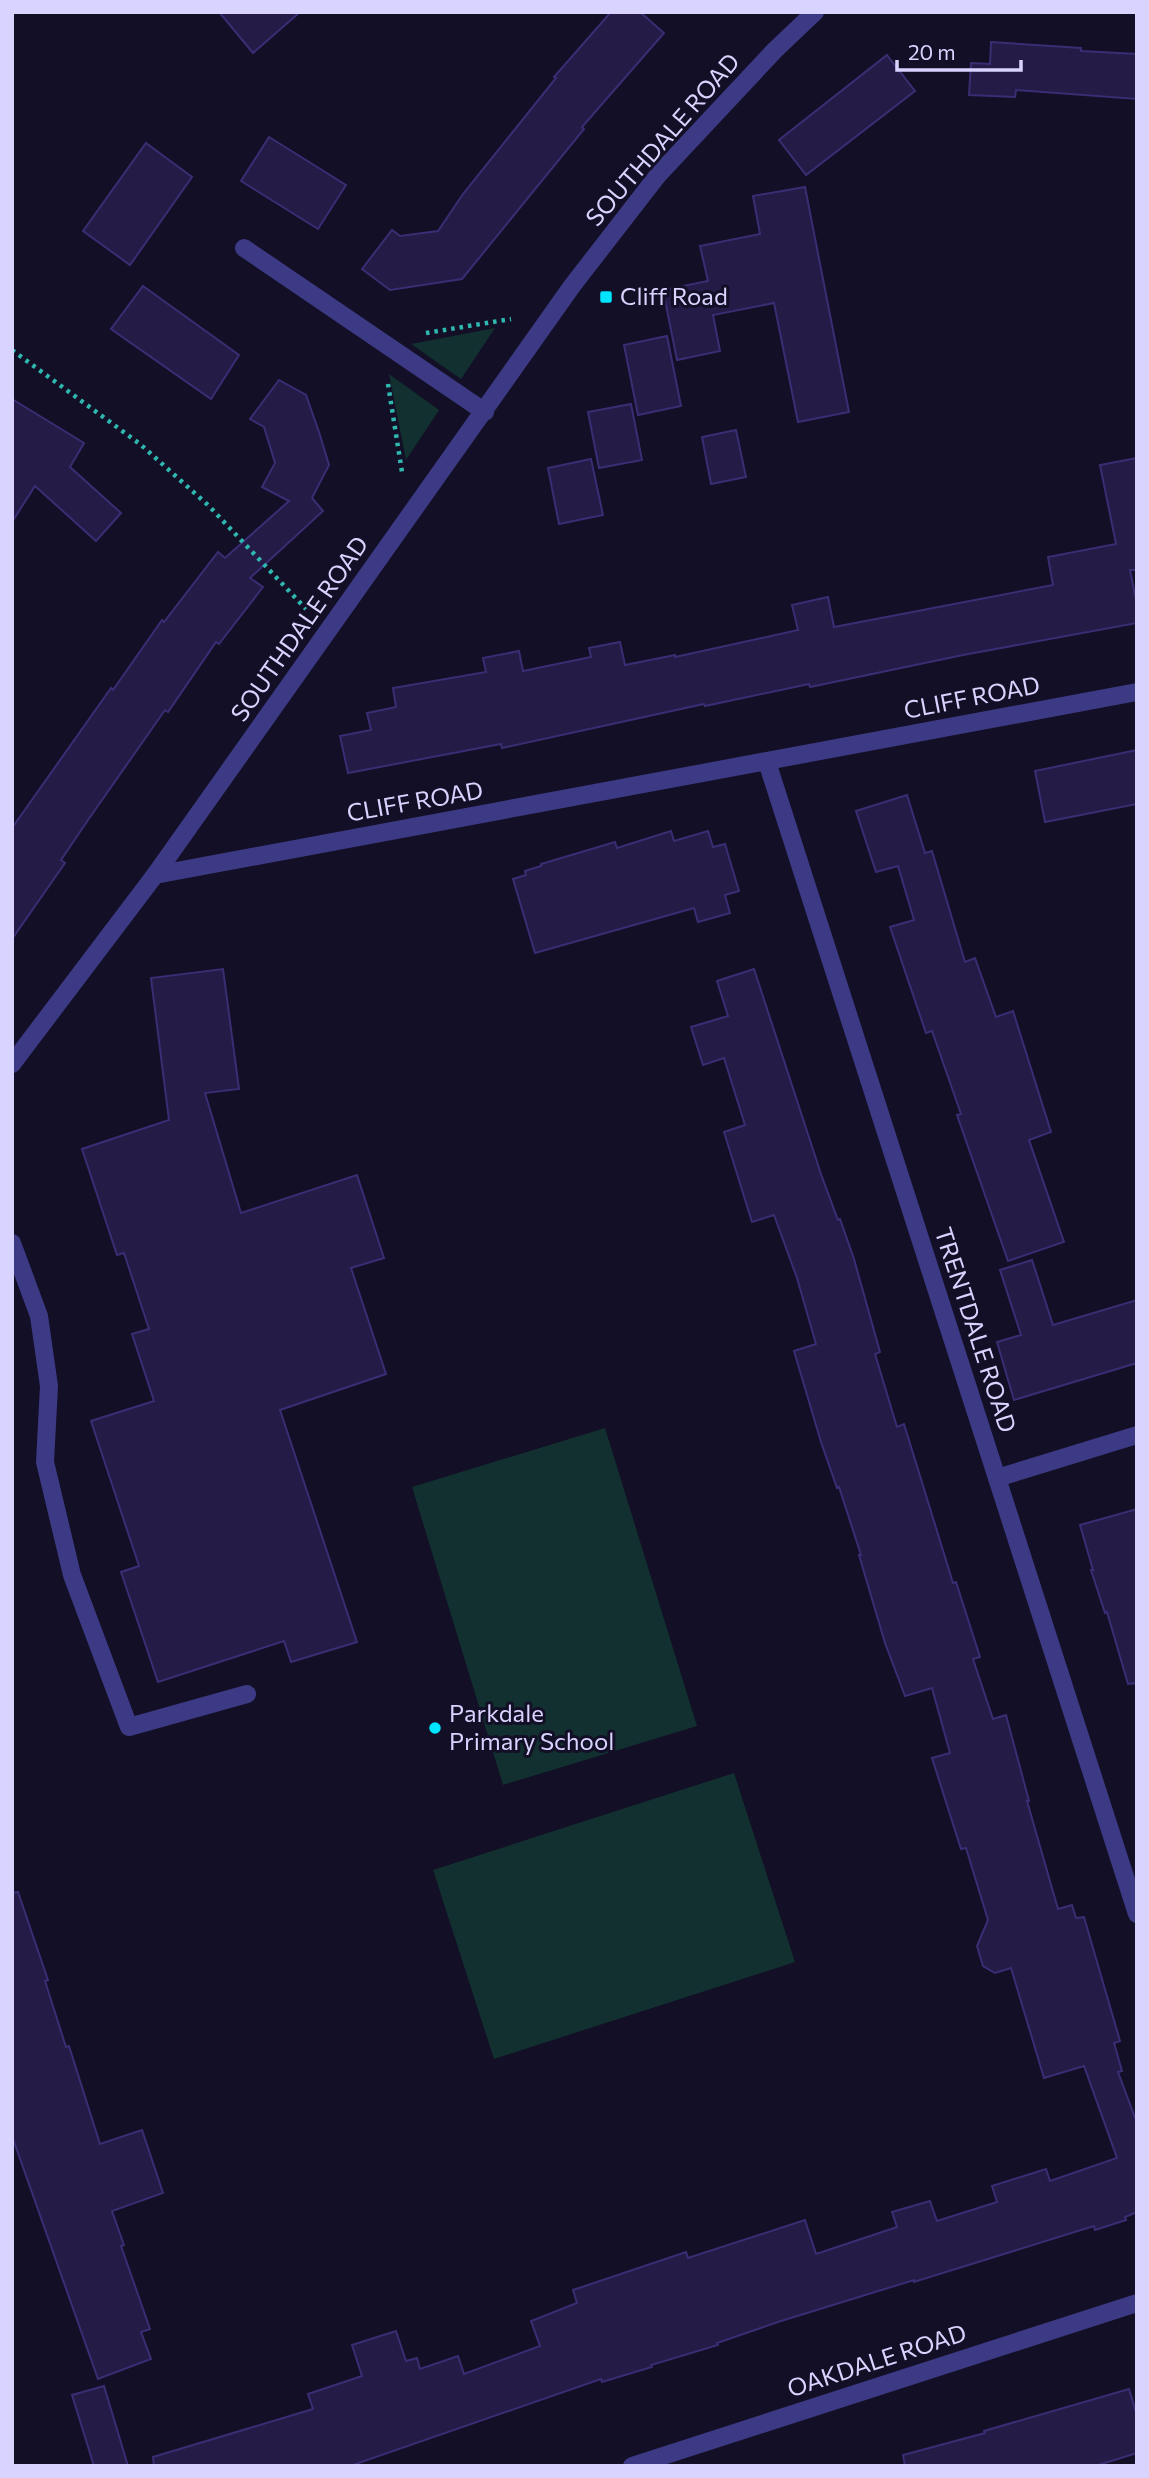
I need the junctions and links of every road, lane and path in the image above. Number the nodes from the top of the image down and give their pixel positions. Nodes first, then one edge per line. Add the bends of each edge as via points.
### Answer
1 (815, 12) edge
2 (244, 248) dead end
3 (12, 350) edge
4 (485, 412) junction
5 (329, 632) junction
6 (1137, 692) edge
7 (767, 762) junction
8 (155, 875) junction
9 (12, 1065) edge
10 (12, 1243) edge
11 (1137, 1435) edge
12 (997, 1478) junction
13 (247, 1694) dead end
14 (1137, 1914) edge
15 (1137, 2303) edge
16 (632, 2466) edge

1 - 4 street, SOUTHDALE ROAD via 658,175 572,286
2 - 4 street
3 - 5 path via 150,453 209,506
4 - 5 street, SOUTHDALE ROAD
5 - 8 street, SOUTHDALE ROAD
6 - 7 street, CLIFF ROAD
7 - 8 street, CLIFF ROAD
7 - 12 street, TRENTDALE ROAD
8 - 9 street, SOUTHDALE ROAD
10 - 13 street via 39,1316 49,1386 45,1462 72,1575 129,1727
11 - 12 street
12 - 14 street, TRENTDALE ROAD
15 - 16 street, OAKDALE ROAD

